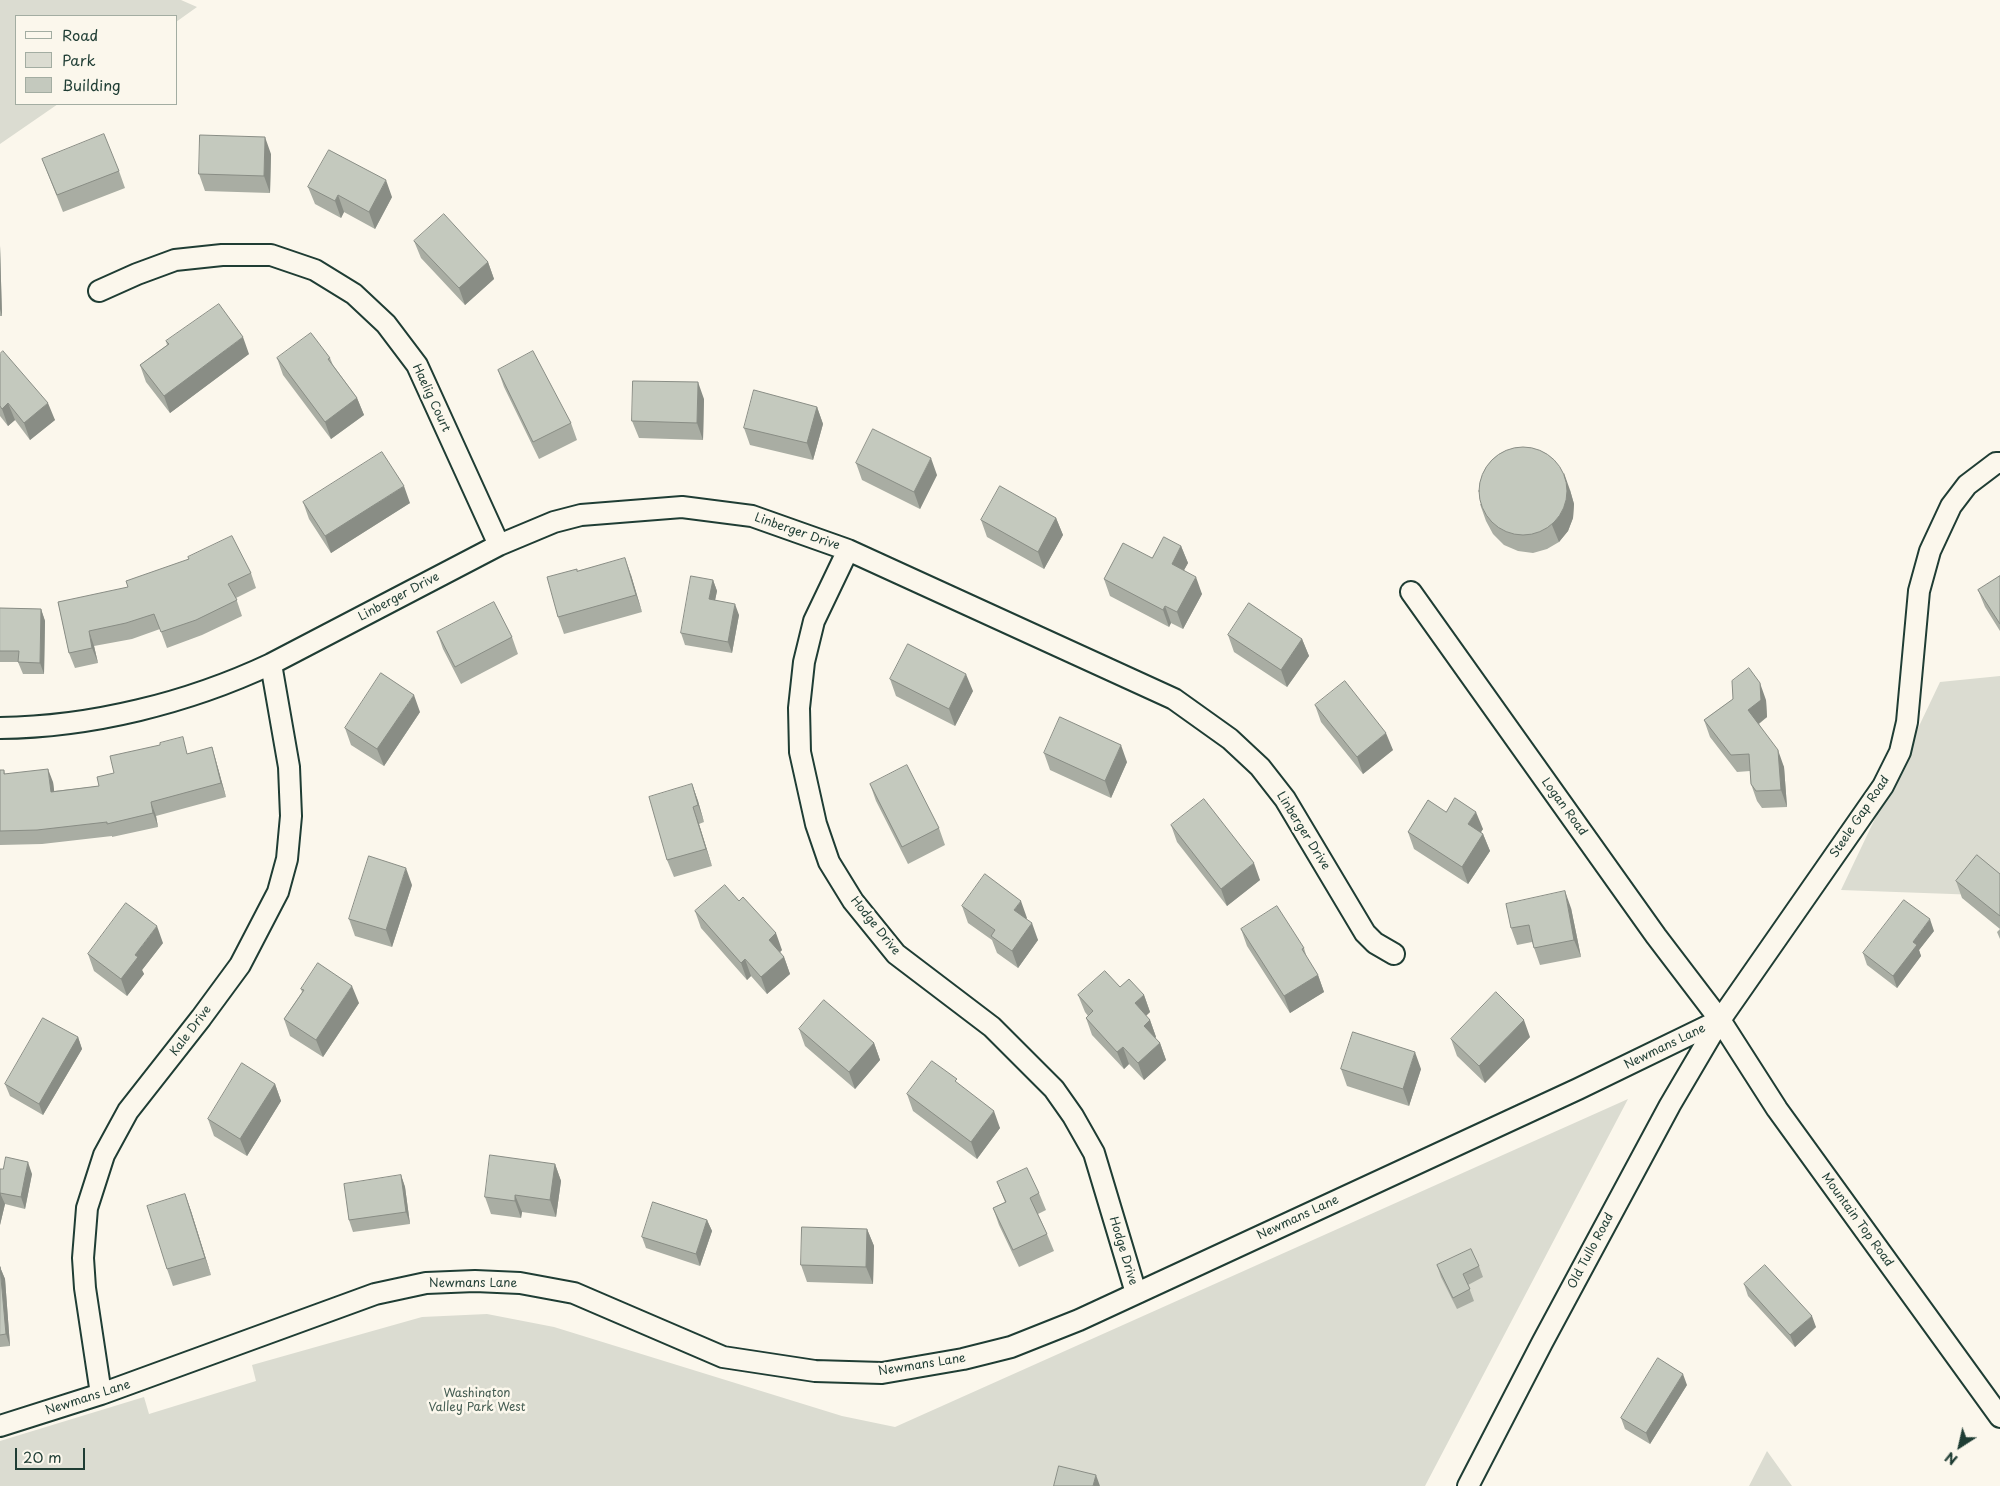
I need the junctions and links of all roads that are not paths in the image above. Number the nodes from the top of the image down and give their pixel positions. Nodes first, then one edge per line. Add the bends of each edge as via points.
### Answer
1 (99, 291) dead end
2 (2000, 463) edge
3 (499, 545) junction
4 (848, 550) junction
5 (1411, 592) dead end
6 (271, 664) junction
7 (0, 728) edge
8 (1394, 954) dead end
9 (1720, 1020) junction
10 (1136, 1293) junction
11 (101, 1394) junction
12 (2000, 1417) edge
13 (0, 1426) edge
14 (1468, 1486) edge

1 - 3 street, Haelig Court via 175,260 222,255 271,255 315,270 354,294 386,324 417,365
2 - 9 street, Steele Gap Road via 1967,485 1951,506 1930,551 1920,591 1908,722 1892,769
3 - 4 street, Linberger Drive via 554,522 581,515 682,507 752,516
3 - 6 street, Linberger Drive
4 - 8 street, Linberger Drive via 1174,699 1230,738 1260,767 1285,799 1365,933
4 - 10 street, Hodge Drive via 814,621 804,662 799,708 800,752 816,824 829,862 853,900 896,954 992,1028 1054,1089 1094,1153
5 - 9 street, Logan Road via 1656,936
6 - 7 street, Linberger Drive via 204,692 100,718
6 - 11 street, Kale Drive via 289,768 291,816 287,859 278,892 240,965 128,1111 104,1155 87,1208 82,1258
9 - 10 street, Newmans Lane
9 - 12 street, Mountain Top Road via 1777,1109
9 - 14 street, Old Tullo Road via 1670,1105
10 - 11 street, Newmans Lane via 1011,1347 882,1373 815,1371 723,1357 574,1293 520,1283 426,1283 375,1294
11 - 13 street, Newmans Lane

